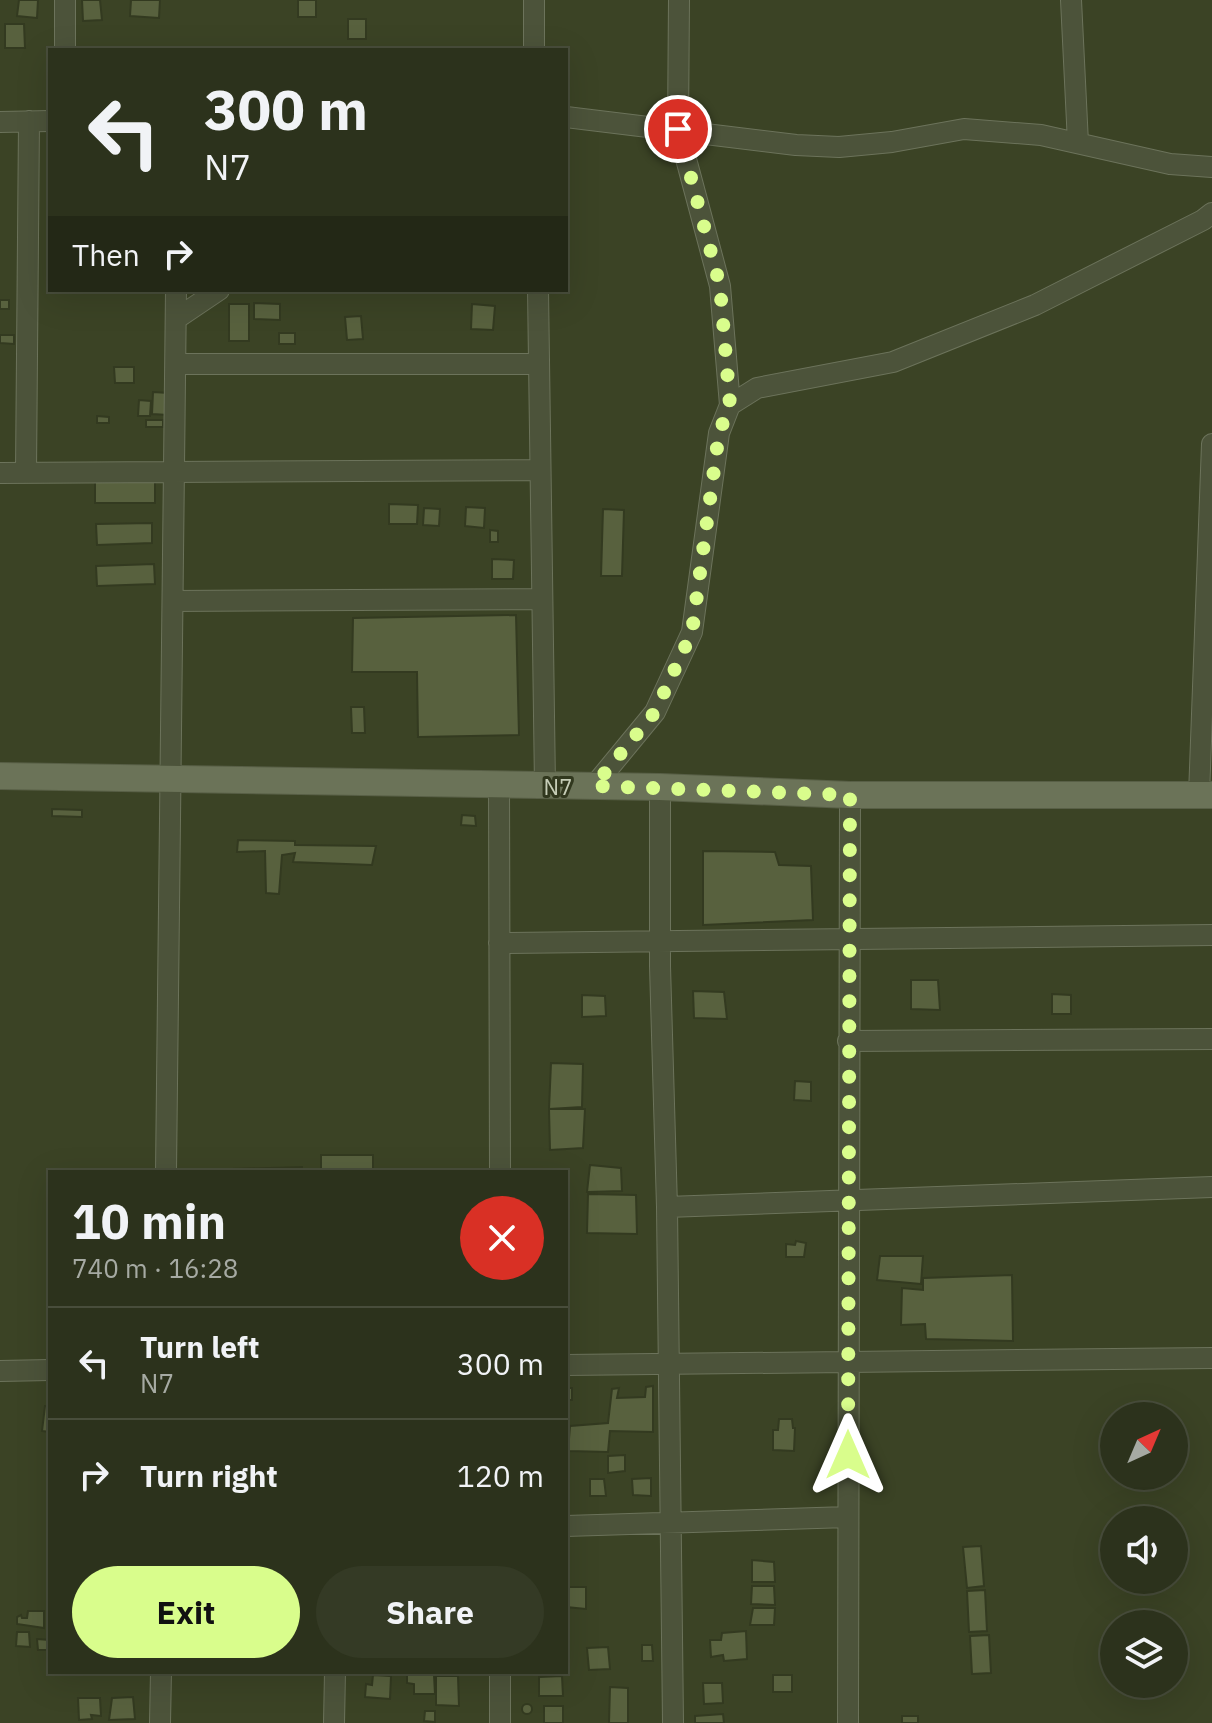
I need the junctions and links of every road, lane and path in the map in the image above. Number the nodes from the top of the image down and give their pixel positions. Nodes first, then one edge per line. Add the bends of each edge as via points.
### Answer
1 (65, 0) edge
2 (534, 0) edge
3 (679, 0) edge
4 (1071, 0) edge
5 (65, 48) edge
6 (534, 48) edge
7 (568, 117) edge
8 (29, 121) junction
9 (48, 121) edge
10 (0, 122) edge
11 (678, 129) junction
12 (1078, 143) junction
13 (1212, 167) edge
14 (1212, 213) edge
15 (176, 292) edge
16 (216, 292) edge
17 (538, 292) edge
18 (176, 319) junction
19 (176, 364) junction
20 (539, 364) junction
21 (730, 405) junction
22 (1212, 444) edge
23 (540, 470) junction
24 (174, 472) junction
25 (0, 473) edge
26 (26, 473) junction
27 (542, 599) junction
28 (173, 601) junction
29 (0, 776) edge
30 (171, 777) junction
31 (499, 785) junction
32 (545, 786) junction
33 (594, 786) junction
34 (660, 787) junction
35 (850, 795) junction
36 (1205, 795) edge
37 (1212, 935) edge
38 (849, 939) junction
39 (660, 942) junction
40 (499, 943) junction
41 (1212, 1039) edge
42 (848, 1041) junction
43 (166, 1170) edge
44 (500, 1170) edge
45 (1212, 1187) edge
46 (847, 1201) junction
47 (667, 1207) junction
48 (1212, 1358) edge
49 (848, 1362) junction
50 (667, 1364) junction
51 (568, 1365) edge
52 (48, 1370) edge
53 (0, 1371) edge
54 (848, 1517) junction
55 (670, 1522) junction
56 (568, 1526) edge
57 (161, 1674) edge
58 (335, 1674) edge
59 (500, 1674) edge
60 (160, 1723) edge
61 (334, 1723) edge
62 (500, 1723) edge
63 (673, 1723) edge
64 (848, 1723) edge

1 - 5 street
2 - 6 street
3 - 11 street
4 - 12 street
7 - 11 street
8 - 9 street
8 - 10 street
8 - 26 street
11 - 12 street via 839,147 964,129
11 - 21 street via 720,286
12 - 13 street via 1170,164
14 - 21 street via 1035,305 907,357 757,388
15 - 18 street
16 - 18 street
17 - 20 street
18 - 19 street
19 - 20 street
19 - 24 street
20 - 23 street
21 - 33 street via 719,433 692,632 655,712
22 - 36 street
23 - 24 street
23 - 27 street
24 - 26 street
24 - 28 street
25 - 26 street
27 - 28 street
27 - 32 street
28 - 30 street
29 - 30 main road, N7
30 - 31 main road, N7
30 - 43 street
31 - 32 main road, N7
31 - 40 street
32 - 33 main road, N7
33 - 34 main road, N7
34 - 35 main road, N7
34 - 39 street
35 - 36 main road, N7
35 - 38 street
37 - 38 street
38 - 39 street
38 - 42 street
39 - 40 street
39 - 47 street
40 - 44 street
41 - 42 street
42 - 46 street
45 - 46 street
46 - 47 street
46 - 49 street
47 - 50 street
48 - 49 street
49 - 50 street
49 - 54 street
50 - 51 street
50 - 55 street
52 - 53 street
54 - 55 street
54 - 64 street
55 - 56 street
55 - 63 street
57 - 60 street
58 - 61 street
59 - 62 street

